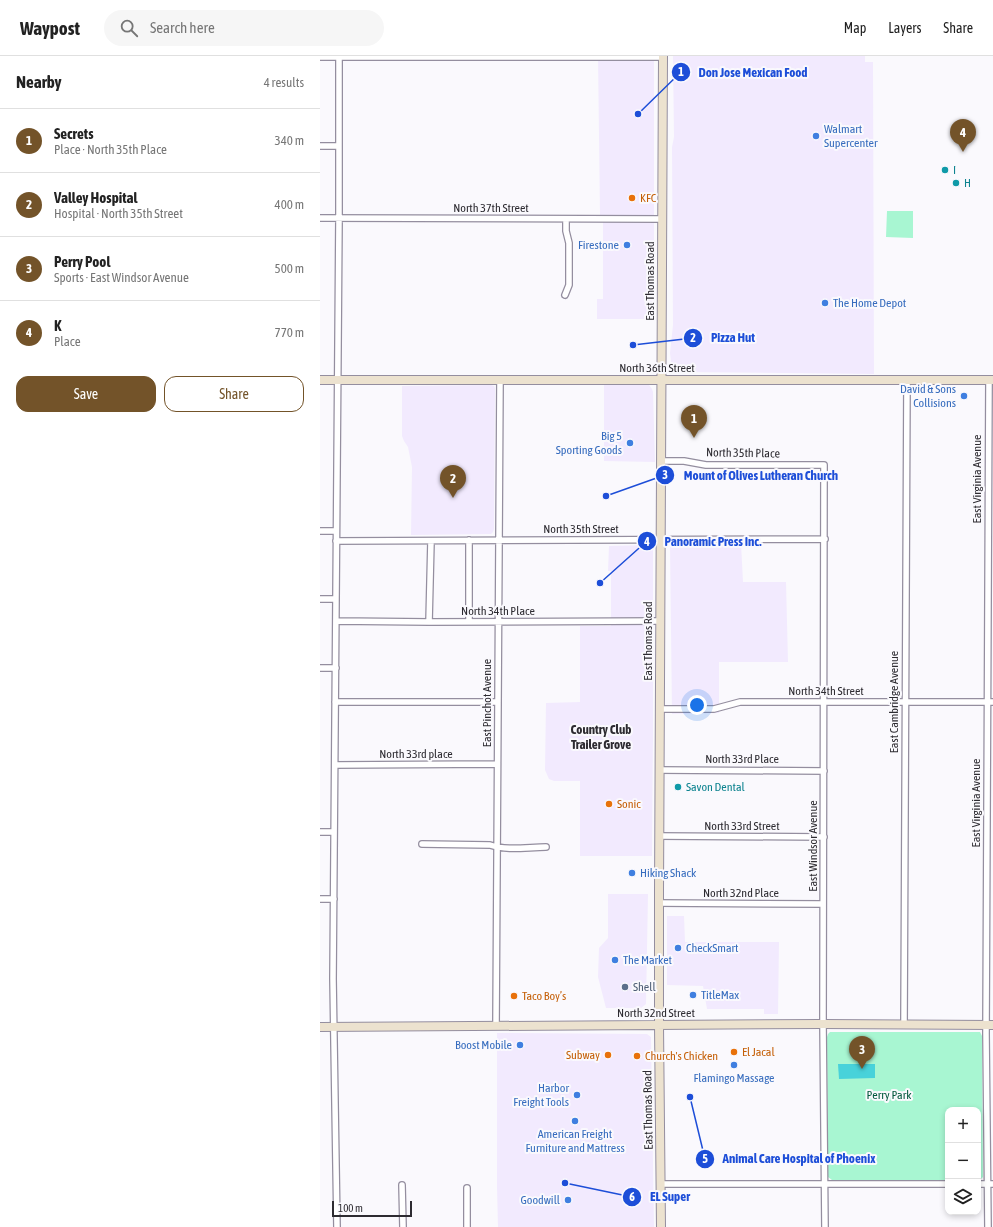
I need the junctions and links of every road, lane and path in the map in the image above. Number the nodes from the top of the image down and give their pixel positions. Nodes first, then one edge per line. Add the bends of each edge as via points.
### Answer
1 (339, 56) edge
2 (320, 57) edge
3 (663, 57) edge
4 (320, 146) edge
5 (339, 146) junction
6 (320, 218) edge
7 (339, 218) junction
8 (566, 219) junction
9 (662, 219) junction
10 (565, 295) dead end
11 (320, 380) edge
12 (337, 380) junction
13 (500, 380) junction
14 (661, 380) junction
15 (907, 380) junction
16 (991, 380) edge
17 (661, 461) junction
18 (824, 465) joint
19 (320, 531) edge
20 (336, 531) junction
21 (825, 539) junction
22 (469, 540) junction
23 (499, 540) junction
24 (661, 540) junction
25 (336, 541) junction
26 (430, 541) junction
27 (320, 599) edge
28 (336, 599) junction
29 (336, 621) junction
30 (660, 621) junction
31 (429, 622) junction
32 (469, 622) junction
33 (498, 622) junction
34 (320, 668) edge
35 (336, 668) junction
36 (335, 702) junction
37 (498, 702) junction
38 (824, 702) junction
39 (906, 702) junction
40 (990, 702) edge
41 (660, 709) junction
42 (497, 764) junction
43 (335, 765) junction
44 (660, 770) junction
45 (824, 770) junction
46 (320, 832) edge
47 (334, 832) junction
48 (660, 836) junction
49 (824, 837) junction
50 (422, 844) dead end
51 (497, 847) junction
52 (546, 847) dead end
53 (320, 899) edge
54 (334, 899) junction
55 (659, 903) junction
56 (824, 904) junction
57 (823, 1024) junction
58 (659, 1025) junction
59 (904, 1025) junction
60 (989, 1025) edge
61 (496, 1026) junction
62 (320, 1027) edge
63 (334, 1027) junction
64 (661, 1184) junction
65 (945, 1184) edge
66 (990, 1184) edge
67 (402, 1185) dead end
68 (824, 1185) junction
69 (467, 1188) dead end
70 (337, 1227) edge
71 (403, 1227) edge
72 (467, 1227) edge
73 (661, 1227) edge
74 (825, 1227) edge
75 (988, 1227) edge

1 - 2 street
1 - 3 street
1 - 5 street
3 - 9 main road, East Thomas Road
4 - 5 street
5 - 7 street
6 - 7 street, North 37th Street
7 - 8 street, North 37th Street
7 - 12 street
8 - 9 street, North 37th Street
8 - 10 street via 569,285
9 - 14 main road, East Thomas Road
11 - 12 main road, North 36th Street
12 - 13 main road, North 36th Street
12 - 20 street
13 - 14 main road, North 36th Street
13 - 23 street, East Pinchot Avenue
14 - 15 main road, North 36th Street
14 - 17 main road, East Thomas Road
15 - 16 main road, North 36th Street
15 - 39 street, East Cambridge Avenue
16 - 40 street, East Virginia Avenue
17 - 18 street, North 35th Place via 684,461 706,465
17 - 24 main road, East Thomas Road
18 - 21 street, East Windsor Avenue
19 - 20 street
20 - 25 street
21 - 24 street, North 35th Street
21 - 38 street, East Windsor Avenue
22 - 23 street, North 35th Street
22 - 26 street, North 35th Street
22 - 32 street
23 - 24 street, North 35th Street
23 - 33 street, East Pinchot Avenue
24 - 30 main road, East Thomas Road
25 - 26 street, North 35th Street
25 - 28 street
26 - 31 street
27 - 28 street
28 - 29 street
29 - 31 street, North 34th Place
29 - 35 street
30 - 33 street, North 34th Place
30 - 41 main road, East Thomas Road
31 - 32 street, North 34th Place
32 - 33 street, North 34th Place
33 - 37 street, East Pinchot Avenue
34 - 35 street
35 - 36 street
36 - 37 street
36 - 43 street
37 - 42 street, East Pinchot Avenue
38 - 39 street, North 34th Street
38 - 41 street, North 34th Street via 740,702 714,709
38 - 45 street, East Windsor Avenue
39 - 40 street, North 34th Street
39 - 59 street, East Cambridge Avenue
40 - 60 street, East Virginia Avenue
41 - 44 main road, East Thomas Road
42 - 43 street, North 33rd place
42 - 51 street, East Pinchot Avenue
43 - 47 street
44 - 45 street, North 33rd Place
44 - 48 main road, East Thomas Road
45 - 49 street, East Windsor Avenue
46 - 47 street
47 - 54 street
48 - 49 street, North 33rd Street
48 - 55 main road, East Thomas Road
49 - 56 street, East Windsor Avenue
50 - 51 street
51 - 52 street
51 - 61 street, East Pinchot Avenue
53 - 54 street
54 - 63 street
55 - 56 street, North 32nd Place
55 - 58 main road, East Thomas Road
56 - 57 street, East Windsor Avenue
57 - 58 main road, North 32nd Street
57 - 59 main road, North 32nd Street
57 - 68 street, East Windsor Avenue
58 - 61 main road, North 32nd Street
58 - 64 main road, East Thomas Road
59 - 60 main road, North 32nd Street
60 - 66 street, East Virginia Avenue
61 - 63 main road, North 32nd Street
62 - 63 main road, North 32nd Street
63 - 70 street
64 - 68 street
64 - 73 main road, East Thomas Road
65 - 68 street
66 - 75 street, East Virginia Avenue
67 - 71 street
68 - 74 street, East Windsor Avenue
69 - 72 street

